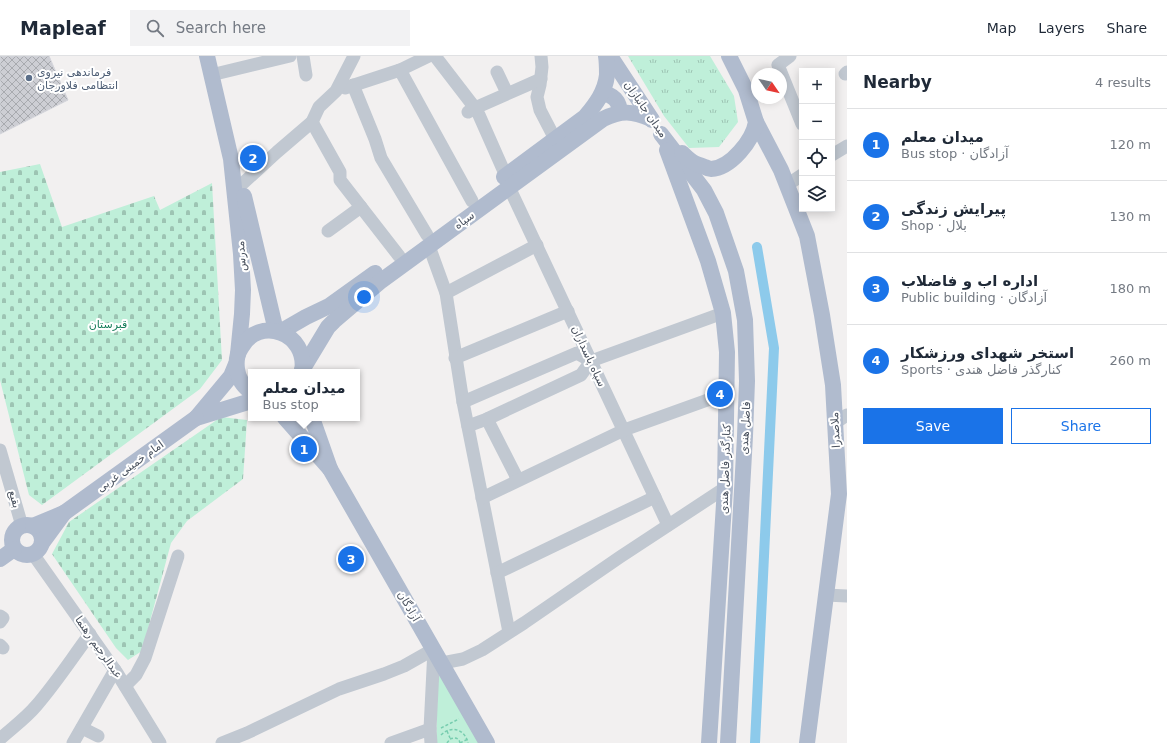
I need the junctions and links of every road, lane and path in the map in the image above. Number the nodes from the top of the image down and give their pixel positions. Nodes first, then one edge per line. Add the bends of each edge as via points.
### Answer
1 (207, 56) edge
2 (290, 56) edge
3 (303, 56) edge
4 (354, 56) edge
5 (429, 56) edge
6 (435, 56) edge
7 (541, 56) edge
8 (606, 56) edge
9 (610, 56) edge
10 (790, 56) edge
11 (732, 59) edge
12 (400, 70) junction
13 (497, 72) dead end
14 (211, 75) junction
15 (306, 75) dead end
16 (541, 79) junction
17 (353, 85) junction
18 (336, 91) junction
19 (507, 93) junction
20 (602, 94) junction
21 (472, 110) junction
22 (619, 113) junction
23 (799, 117) edge
24 (651, 119) junction
25 (312, 122) junction
26 (756, 122) junction
27 (661, 134) junction
28 (555, 139) junction
29 (847, 146) edge
30 (835, 154) edge
31 (231, 158) junction
32 (800, 176) edge
33 (508, 181) junction
34 (241, 185) junction
35 (787, 185) junction
36 (472, 201) junction
37 (361, 207) junction
38 (328, 231) dead end
39 (428, 240) junction
40 (537, 245) junction
41 (399, 256) junction
42 (446, 293) junction
43 (568, 311) junction
44 (723, 313) junction
45 (278, 332) junction
46 (455, 358) junction
47 (237, 359) junction
48 (591, 361) junction
49 (302, 369) edge
50 (303, 369) edge
51 (248, 389) edge
52 (727, 394) junction
53 (248, 402) edge
54 (463, 402) junction
55 (196, 418) junction
56 (487, 419) junction
57 (841, 419) edge
58 (288, 421) edge
59 (313, 421) edge
60 (468, 426) junction
61 (624, 430) junction
62 (0, 450) edge
63 (330, 469) junction
64 (518, 480) junction
65 (725, 488) junction
66 (655, 497) junction
67 (482, 498) junction
68 (64, 513) junction
69 (668, 525) junction
70 (27, 526) junction
71 (14, 549) junction
72 (38, 549) junction
73 (178, 556) dead end
74 (0, 559) edge
75 (497, 573) junction
76 (826, 595) junction
77 (847, 596) edge
78 (0, 616) edge
79 (0, 622) edge
80 (509, 632) junction
81 (90, 634) junction
82 (438, 656) junction
83 (115, 670) junction
84 (126, 686) junction
85 (461, 718) dead end
86 (82, 728) junction
87 (447, 731) junction
88 (98, 736) dead end
89 (432, 736) edge
90 (0, 739) edge
91 (450, 739) junction
92 (468, 739) junction
93 (73, 743) edge
94 (160, 743) edge
95 (222, 743) edge
96 (391, 743) edge
97 (447, 743) edge
98 (460, 743) edge
99 (468, 743) edge
100 (487, 743) edge
101 (709, 743) edge
102 (728, 743) edge
103 (807, 743) edge

1 - 14 main road, مدرس
2 - 14 street
3 - 15 street
4 - 18 street
5 - 12 street
6 - 21 street, سپاه پاسداران
7 - 16 street
8 - 20 main road, سپاه via 607,75
9 - 24 main road, میدان جانبازان
10 - 23 street via 778,65
11 - 26 main road via 746,90
12 - 17 street
12 - 36 street
13 - 19 street
14 - 31 main road, مدرس
16 - 19 street
16 - 28 street via 537,97 540,110
17 - 18 street
17 - 39 street via 381,158
18 - 25 street via 319,107
19 - 21 street
20 - 22 main road via 606,93 616,100 620,107
20 - 28 main road, سپاه via 585,117
21 - 33 street, سپاه پاسداران via 479,115
22 - 24 main road, سپاه via 634,112
22 - 33 main road, سپاه via 603,119
24 - 27 main road, میدان جانبازان
25 - 34 street
25 - 37 street via 340,172 340,180
26 - 27 main road, میدان جانبازان via 750,138 738,154 726,165 711,169 693,163
26 - 35 main road, ملاصدرا
27 - 44 main road, کنارگذر فاضل هندی via 708,261
27 - 102 main road, فاضل هندی via 704,190 716,213 736,271 745,320 746,404
28 - 33 main road, سپاه
29 - 30 street
31 - 34 main road, مدرس
31 - 47 main road, مدرس via 242,254 242,314
32 - 35 street
33 - 36 main road, سپاه
33 - 39 main road, سپاه
33 - 40 street, سپاه پاسداران
34 - 45 main road, مدرس
35 - 57 main road, ملاصدرا via 807,236
36 - 39 main road, سپاه
37 - 38 street
37 - 41 street
39 - 41 main road, سپاه
39 - 42 street
39 - 50 main road, سپاه via 328,327
40 - 42 street
40 - 43 street, سپاه پاسداران
41 - 45 main road, سپاه via 330,306
42 - 46 street
43 - 46 street
43 - 48 street, سپاه پاسداران
44 - 48 street
44 - 52 main road, کنارگذر فاضل هندی via 727,352
45 - 47 main road, امام خمینی غربی via 268,330 250,336 243,344
45 - 49 main road via 298,345
46 - 54 street
47 - 51 main road via 238,375
47 - 55 main road, امام خمینی غربی via 230,376
48 - 54 street via 577,353
48 - 56 street via 581,375
48 - 61 street, سپاه پاسداران
52 - 61 street
52 - 65 main road, کنارگذر فاضل هندی
53 - 55 main road, امام خمینی غربی
54 - 60 street
55 - 68 main road, امام خمینی غربی
56 - 60 street
56 - 64 street
57 - 76 main road, ملاصدرا via 839,494
58 - 63 main road
59 - 63 main road
60 - 67 street
61 - 64 street
61 - 66 street, سپاه پاسداران
62 - 70 street, بقیع
63 - 82 main road, آزادگان
64 - 67 street
65 - 69 street
65 - 101 main road, کنارگذر فاضل هندی
66 - 69 street, سپاه پاسداران
66 - 75 street
67 - 75 street
68 - 70 main road, امام خمینی غربی
68 - 72 main road, امام خمینی غربی
69 - 80 street
70 - 71 main road via 14,531 11,541
70 - 72 main road via 37,529 40,533 42,538
71 - 72 main road via 27,556
71 - 74 main road
72 - 81 street, عبدالرحیم رهنما
73 - 84 street via 145,658 136,675
75 - 80 street
76 - 77 street
76 - 103 main road, ملاصدرا
78 - 79 street via 3,618
80 - 82 street via 482,650 463,658
81 - 83 street, عبدالرحیم رهنما
81 - 90 street via 36,707
82 - 89 street
82 - 95 street via 339,689
82 - 100 main road, آزادگان
83 - 84 street, عبدالرحیم رهنما
83 - 86 street
84 - 94 street, عبدالرحیم رهنما
85 - 89 path via 440,728
86 - 88 street
86 - 93 street
87 - 89 path
87 - 91 path
87 - 92 path via 461,731
89 - 96 street
91 - 97 path
91 - 98 path via 456,738
92 - 98 path
92 - 99 path

